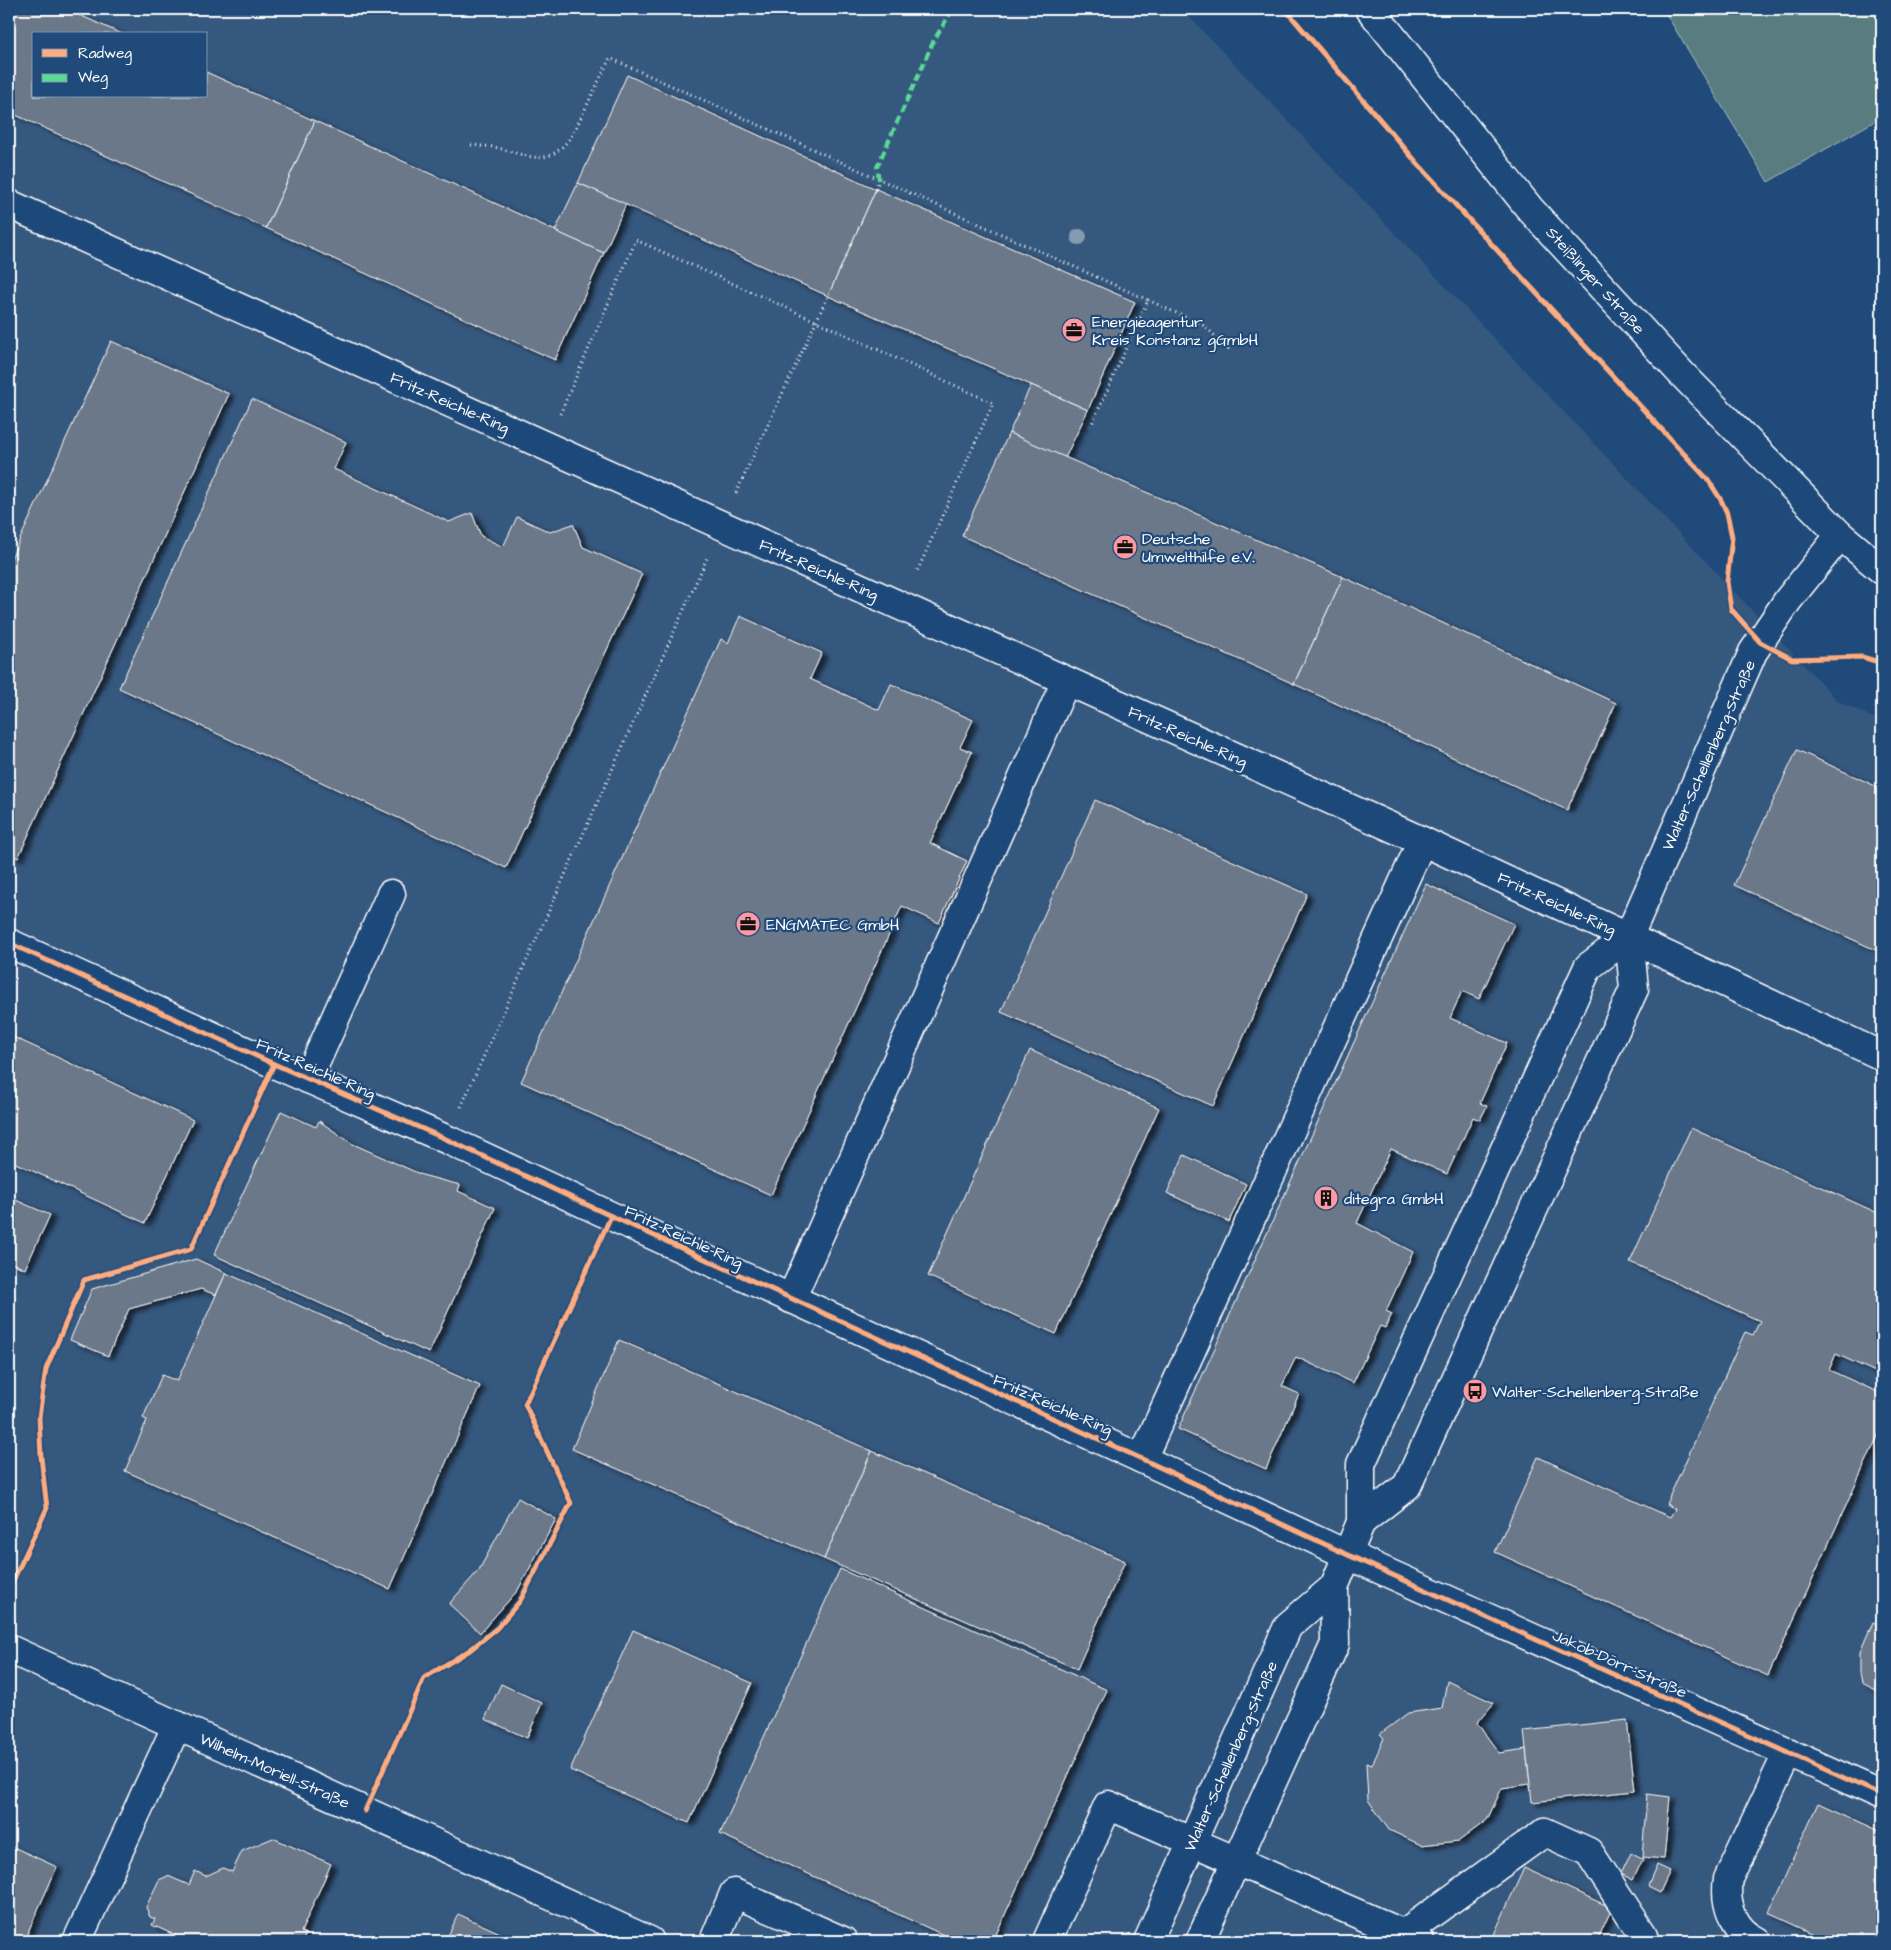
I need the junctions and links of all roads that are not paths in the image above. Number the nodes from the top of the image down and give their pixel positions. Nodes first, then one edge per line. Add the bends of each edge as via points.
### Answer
1 (1370, 9) edge
2 (9, 204) edge
3 (1840, 535) junction
4 (1882, 570) edge
5 (1066, 681) junction
6 (1422, 841) junction
7 (391, 894) dead end
8 (1628, 936) junction
9 (9, 943) edge
10 (1882, 1056) edge
11 (308, 1079) junction
12 (791, 1299) junction
13 (1142, 1459) junction
14 (1361, 1522) junction
15 (1348, 1555) junction
16 (1334, 1587) junction
17 (9, 1649) edge
18 (177, 1725) junction
19 (1788, 1752) junction
20 (1882, 1795) edge
21 (1192, 1842) junction
22 (1236, 1862) junction
23 (1412, 1938) edge
24 (77, 1941) edge
25 (650, 1941) edge
26 (714, 1941) edge
27 (843, 1941) edge
28 (1047, 1941) edge
29 (1148, 1941) edge
30 (1200, 1941) edge
31 (1640, 1941) edge
32 (1758, 1941) edge

1 - 3 street, Steißlinger Straße via 1530,209 1681,374
2 - 5 street, Fritz-Reichle-Ring
3 - 4 street, Steißlinger Straße
3 - 8 street, Walter-Schellenberg-Straße via 1788,600 1753,652
5 - 6 street, Fritz-Reichle-Ring
5 - 12 street
6 - 8 street, Fritz-Reichle-Ring
6 - 13 street
7 - 11 street
8 - 10 street
8 - 14 street, Walter-Schellenberg-Straße via 1588,967 1361,1464
8 - 14 street via 1634,989 1407,1486
9 - 11 street, Fritz-Reichle-Ring
11 - 12 street, Fritz-Reichle-Ring via 448,1140
12 - 13 street, Fritz-Reichle-Ring
13 - 15 street, Fritz-Reichle-Ring
14 - 15 street, Walter-Schellenberg-Straße
15 - 16 street, Walter-Schellenberg-Straße
15 - 19 street, Jakob-Dörr-Straße
16 - 21 street, Walter-Schellenberg-Straße via 1288,1626
16 - 22 street, Walter-Schellenberg-Straße via 1335,1644
17 - 18 street, Wilhelm-Moriell-Straße
18 - 24 street
18 - 25 street, Wilhelm-Moriell-Straße
19 - 20 street, Jakob-Dörr-Straße
19 - 32 street via 1728,1879 1726,1894 1731,1914 1746,1936
21 - 22 street
21 - 28 street via 1108,1805
21 - 29 street, Walter-Schellenberg-Straße
22 - 23 street
22 - 30 street, Walter-Schellenberg-Straße
23 - 31 street via 1545,1832 1589,1852 1643,1935
26 - 27 street via 734,1893

